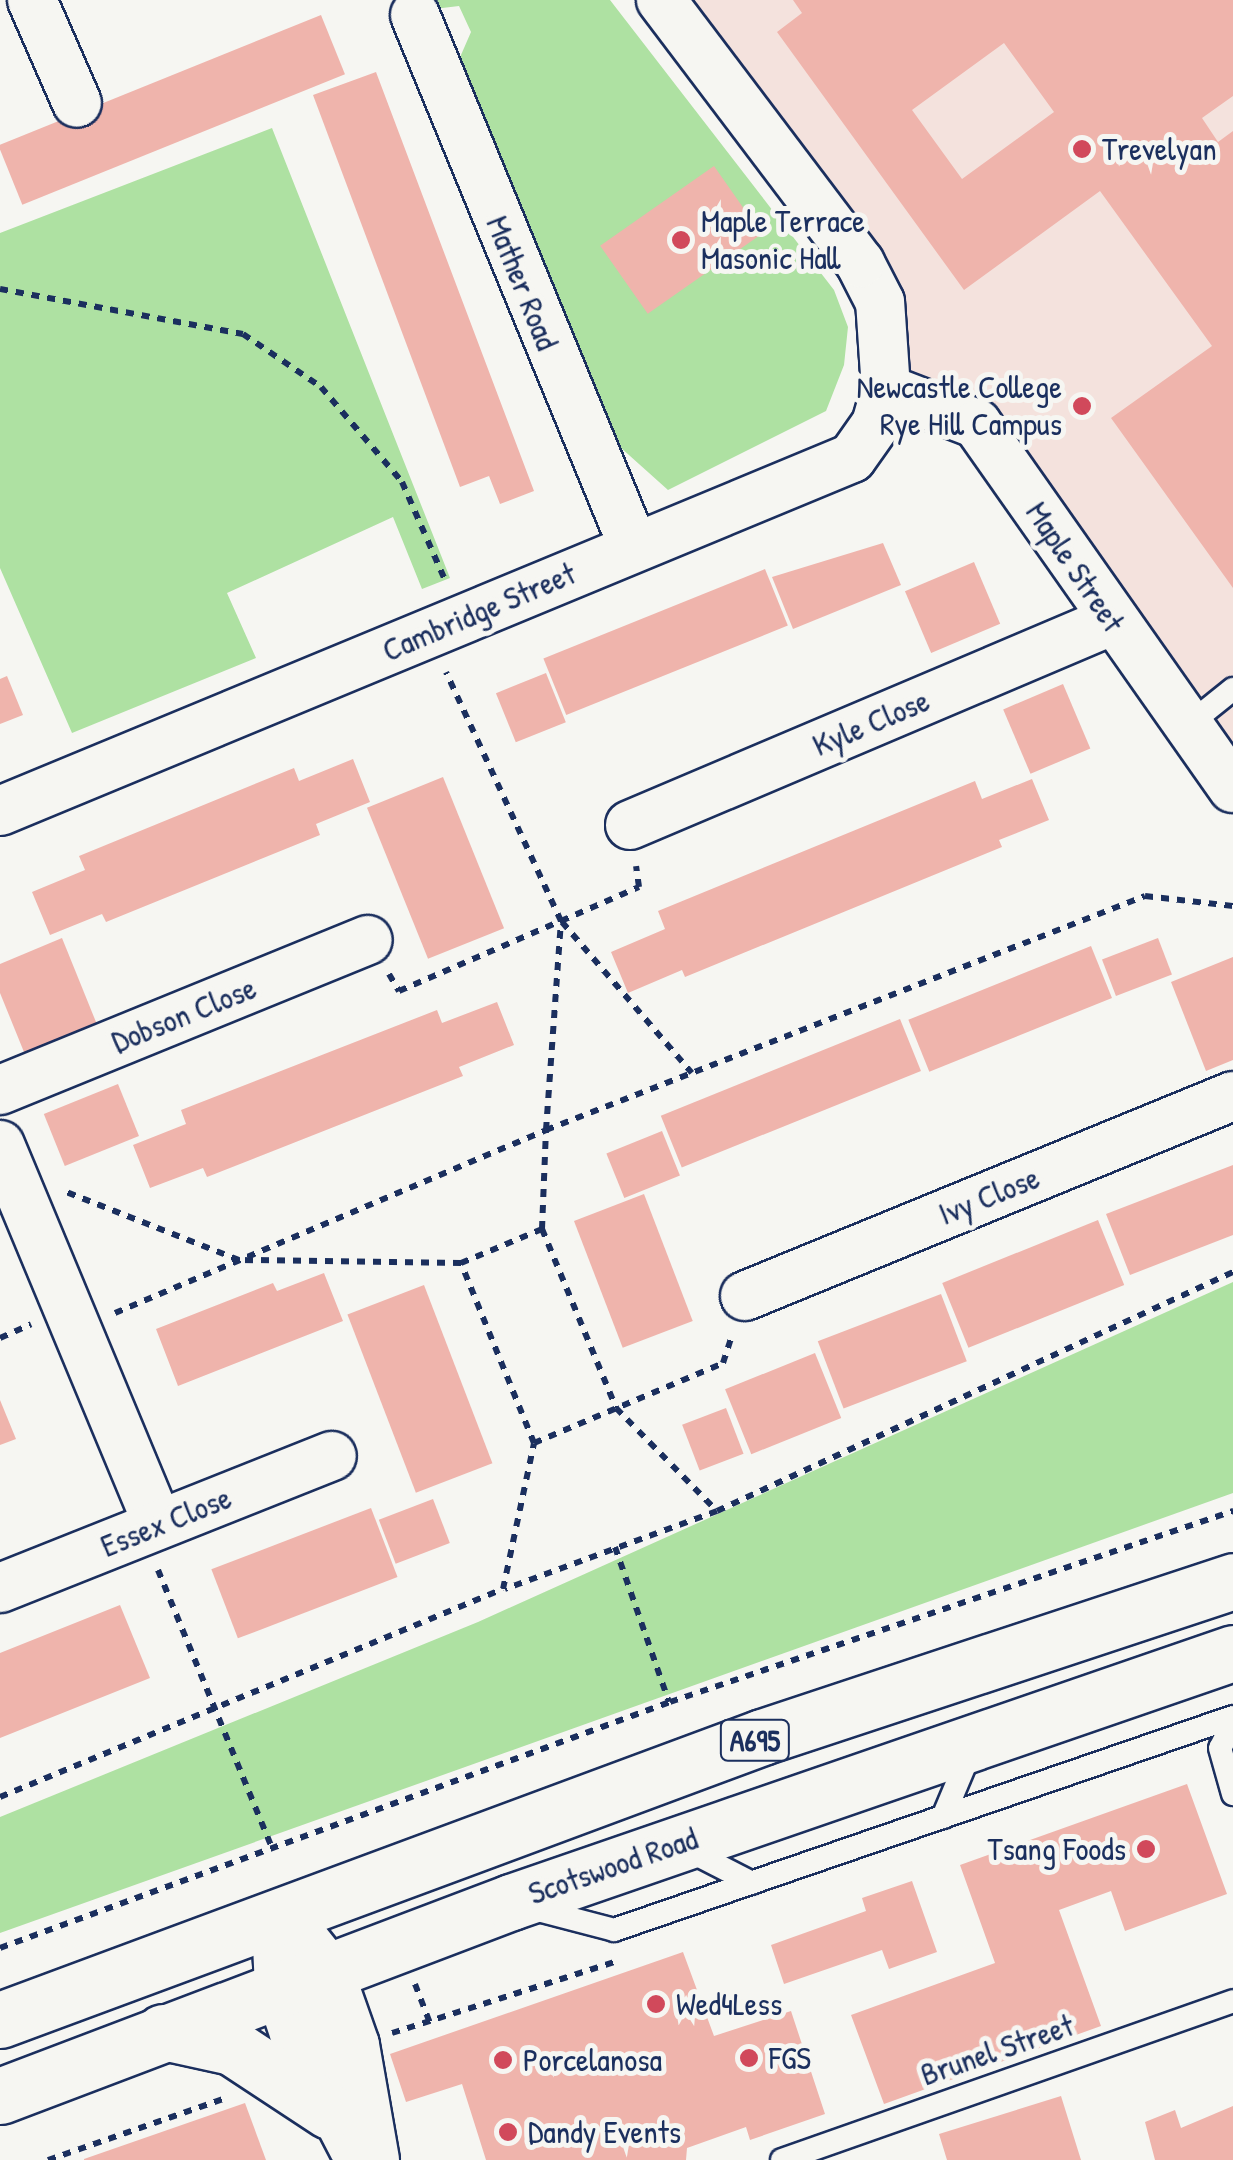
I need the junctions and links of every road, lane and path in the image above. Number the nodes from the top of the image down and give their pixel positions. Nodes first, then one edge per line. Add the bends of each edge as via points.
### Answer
1 (32, 0) edge
2 (661, 0) edge
3 (415, 16) dead end
4 (78, 103) dead end
5 (0, 289) edge
6 (887, 371) junction
7 (634, 548) junction
8 (1111, 621) junction
9 (445, 627) junction
10 (1233, 689) edge
11 (1187, 726) junction
12 (1233, 788) edge
13 (0, 812) edge
14 (630, 825) joint
15 (1233, 906) edge
16 (561, 921) junction
17 (368, 940) joint
18 (692, 1073) junction
19 (0, 1090) edge
20 (1233, 1096) edge
21 (546, 1130) junction
22 (0, 1145) edge
23 (542, 1229) junction
24 (461, 1263) dead end
25 (1233, 1272) edge
26 (745, 1296) joint
27 (77, 1329) junction
28 (616, 1408) junction
29 (534, 1442) dead end
30 (332, 1456) dead end
31 (1233, 1511) edge
32 (717, 1512) junction
33 (150, 1528) junction
34 (615, 1547) junction
35 (1233, 1581) edge
36 (0, 1588) edge
37 (504, 1590) dead end
38 (1233, 1654) edge
39 (670, 1702) junction
40 (1233, 1720) edge
41 (976, 1740) junction
42 (1233, 1794) edge
43 (944, 1817) junction
44 (676, 1844) junction
45 (271, 1846) junction
46 (752, 1883) junction
47 (510, 1902) junction
48 (282, 1916) junction
49 (0, 1948) edge
50 (413, 1978) dead end
51 (304, 1979) junction
52 (1233, 2001) edge
53 (0, 2020) edge
54 (430, 2023) dead end
55 (163, 2032) junction
56 (234, 2095) dead end
57 (0, 2096) edge
58 (358, 2147) edge
59 (48, 2160) edge
60 (782, 2160) edge

1 - 4 street
2 - 6 street via 860,263 880,302
3 - 7 street, Mather Road
5 - 9 path via 243,334 321,387 402,482
6 - 7 street, Cambridge Street via 876,424 852,458
6 - 8 street, Maple Street via 977,424
7 - 9 street, Cambridge Street
8 - 11 street, Maple Street
8 - 14 street, Kyle Close
9 - 13 street, Cambridge Street
9 - 16 path
10 - 11 lane
11 - 12 street, Maple Street
14 - 16 path via 638,887
15 - 18 path via 1145,896
16 - 17 path via 399,991
16 - 18 path
16 - 21 path
17 - 19 street, Dobson Close
18 - 21 path
20 - 26 street, Ivy Close
21 - 23 path
21 - 27 path
22 - 27 street
23 - 24 path
23 - 28 path
25 - 32 path
26 - 28 path via 723,1363
27 - 33 street
28 - 29 path
28 - 32 path
30 - 33 street, Essex Close
31 - 39 path
32 - 34 path
33 - 36 street, Essex Close
33 - 45 path
34 - 37 path
34 - 39 path
35 - 48 main road, Scotswood Road / A695 via 762,1737
38 - 41 main road, Scotswood Road / A695
39 - 45 path
40 - 42 lane via 1220,1748
40 - 43 lane
41 - 43 lane
41 - 44 main road, Scotswood Road / A695
43 - 46 lane
44 - 46 lane
44 - 47 main road, Scotswood Road / A695
45 - 49 path
46 - 47 lane via 614,1930
47 - 51 main road, Scotswood Road / A695
48 - 51 main road
48 - 53 main road, Scotswood Road / A695
50 - 54 path
51 - 55 main road, Scotswood Road / A695
51 - 58 main road via 351,2045
52 - 60 lane, Brunel Street
55 - 57 main road, Scotswood Road / A695
55 - 58 main road via 232,2046
56 - 59 path

